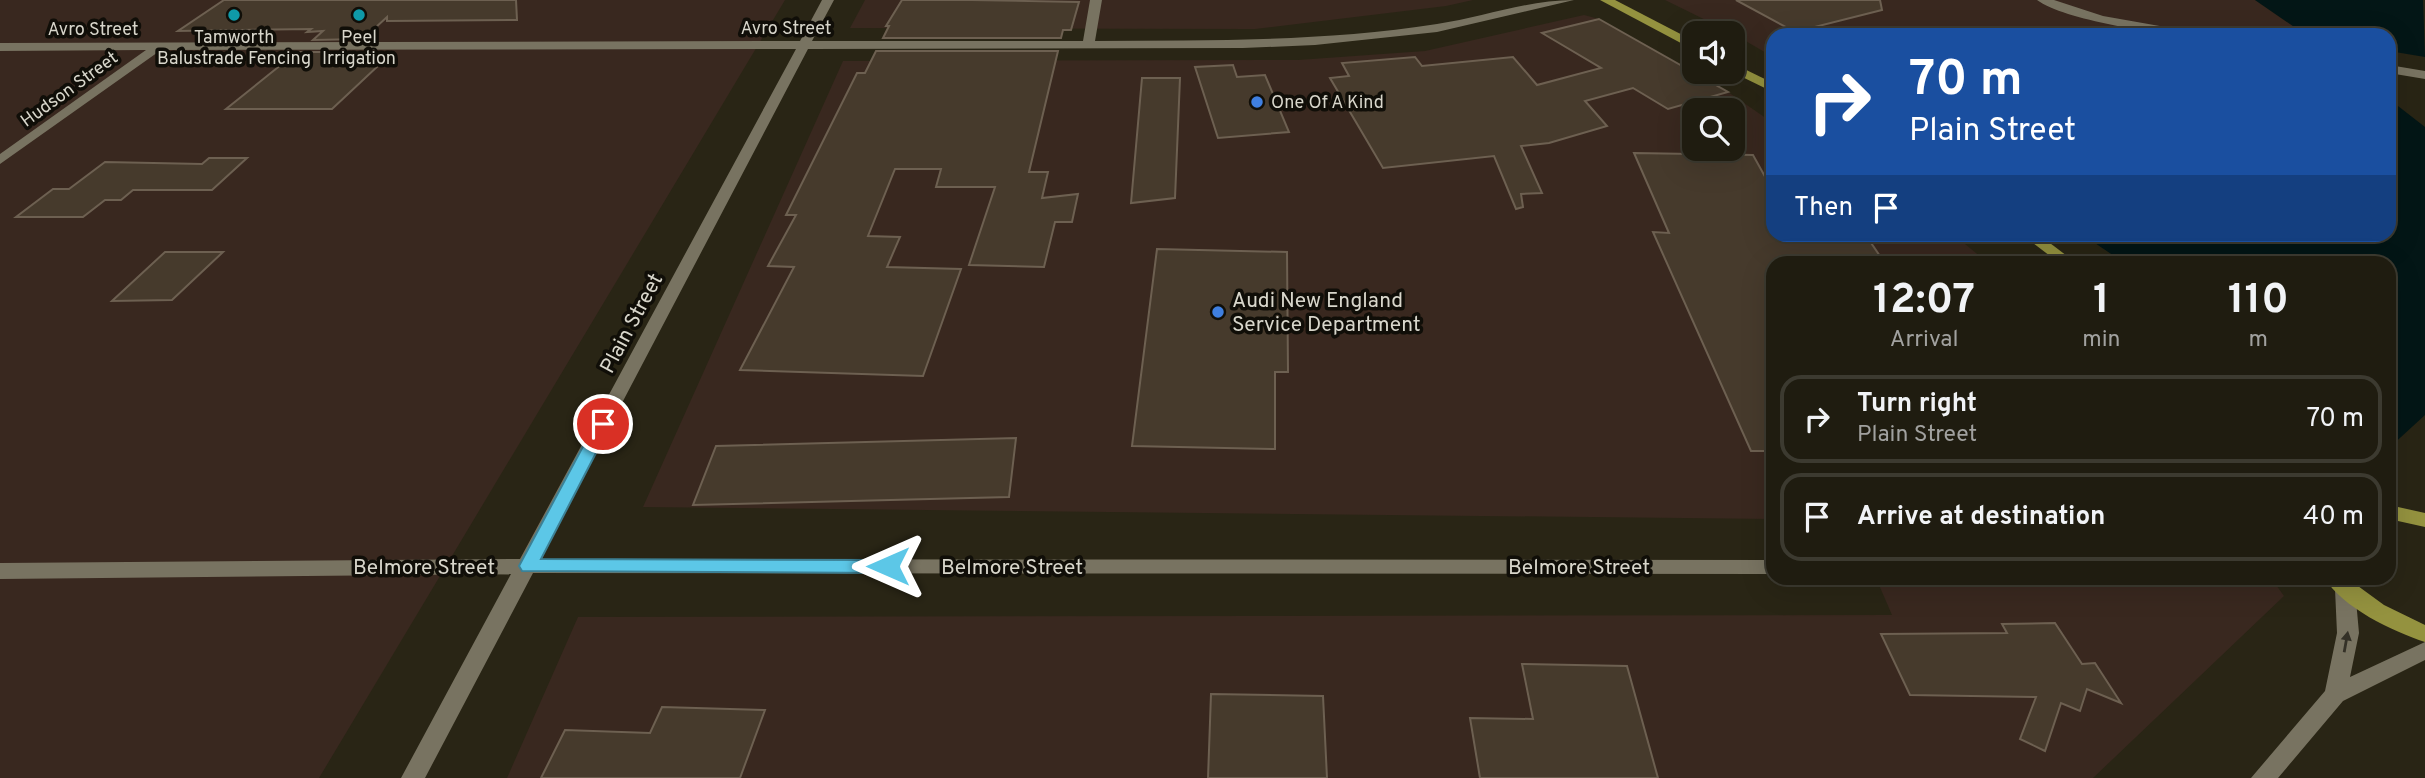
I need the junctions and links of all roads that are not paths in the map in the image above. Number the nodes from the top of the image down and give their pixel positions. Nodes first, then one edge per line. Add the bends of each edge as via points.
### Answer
1 (828, 0) edge
2 (1096, 0) edge
3 (1568, 0) edge
4 (1606, 0) edge
5 (2043, 0) edge
6 (2150, 28) edge
7 (1682, 40) edge
8 (1089, 43) junction
9 (803, 46) junction
10 (0, 47) edge
11 (158, 47) junction
12 (2396, 70) edge
13 (1745, 74) edge
14 (2425, 75) edge
15 (1766, 84) edge
16 (0, 160) edge
17 (2039, 242) edge
18 (2059, 256) edge
19 (2396, 514) edge
20 (2425, 520) edge
21 (528, 566) junction
22 (1766, 567) edge
23 (0, 571) edge
24 (2340, 585) edge
25 (2342, 585) edge
26 (2425, 634) edge
27 (2425, 650) edge
28 (2335, 695) junction
29 (413, 778) edge
30 (2263, 778) edge

1 - 9 street, Plain Street
2 - 8 street
3 - 8 street, Avro Street via 1437,28 1366,37 1242,44
4 - 7 main road
5 - 6 street via 2101,19
8 - 9 street, Avro Street
9 - 11 street, Avro Street
9 - 21 street, Plain Street
10 - 11 street, Avro Street
11 - 16 street, Hudson Street
12 - 14 street
13 - 15 main road
17 - 18 main road
19 - 20 main road
21 - 22 street, Belmore Street
21 - 23 street, Belmore Street
21 - 29 street, Plain Street
28 -> 24 street via 2348,633
25 - 26 main road via 2368,606
27 - 28 street
28 - 30 street

